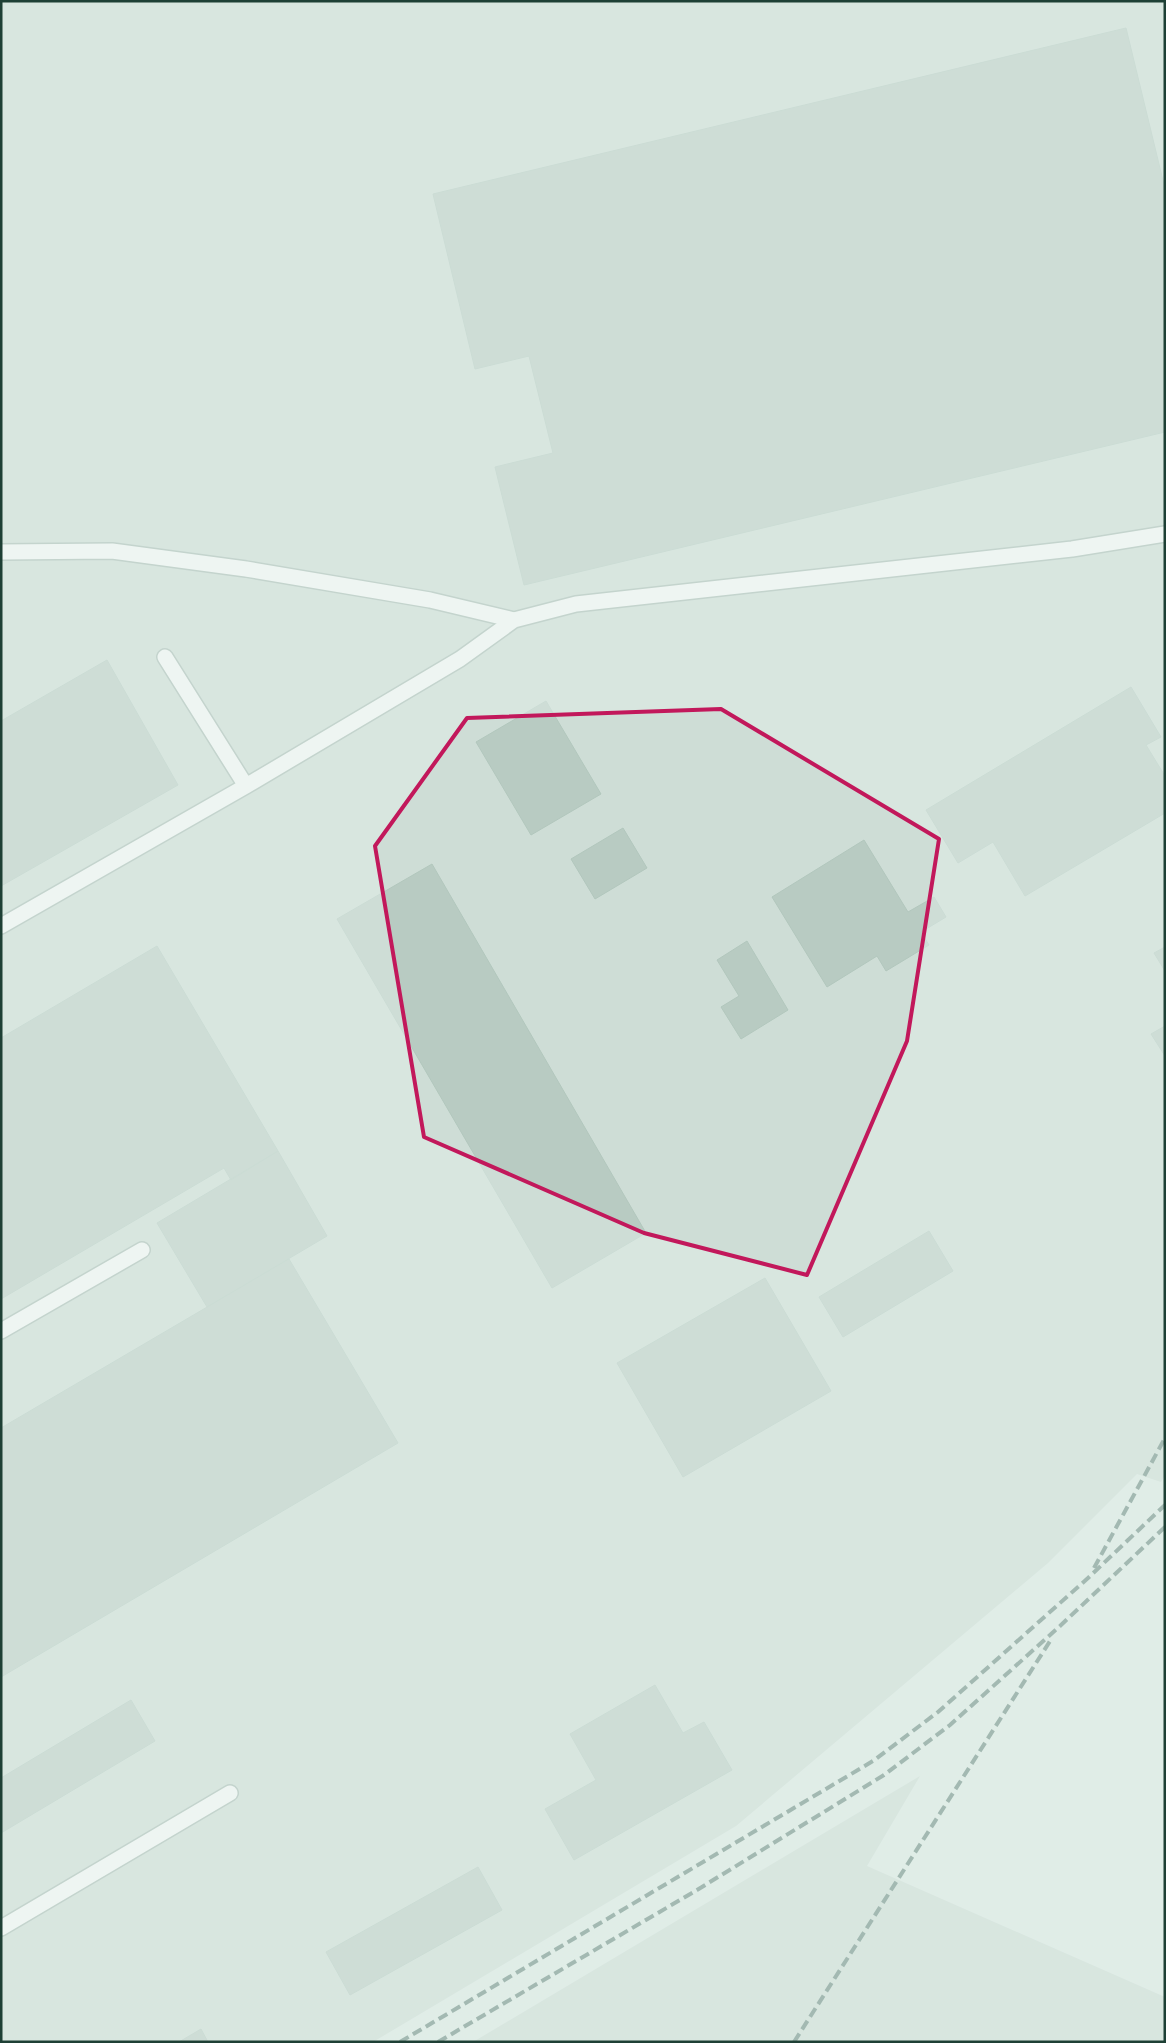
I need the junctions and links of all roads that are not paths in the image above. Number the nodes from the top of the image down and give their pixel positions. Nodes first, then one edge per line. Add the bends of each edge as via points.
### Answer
1 (1165, 534) edge
2 (1, 552) edge
3 (514, 620) junction
4 (165, 657) dead end
5 (246, 786) junction
6 (1, 926) edge
7 (142, 1250) dead end
8 (1, 1332) edge
9 (230, 1793) dead end
10 (1, 1928) edge

1 - 3 lane via 1072,549 576,604
2 - 3 lane via 112,551 246,569 430,600
3 - 5 lane via 460,658
4 - 5 lane
5 - 6 lane
7 - 8 lane
9 - 10 lane

